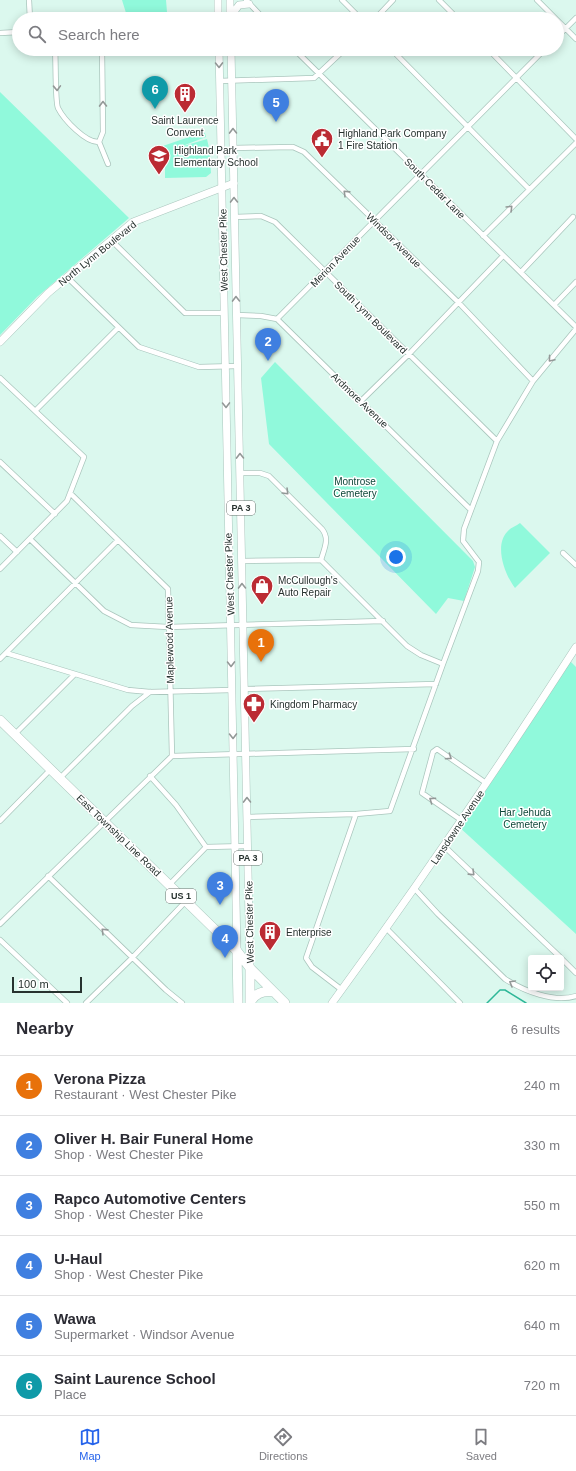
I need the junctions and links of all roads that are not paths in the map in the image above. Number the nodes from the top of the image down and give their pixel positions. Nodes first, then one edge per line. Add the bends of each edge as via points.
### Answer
1 (29, 0) edge
2 (218, 0) edge
3 (230, 0) edge
4 (342, 0) edge
5 (393, 0) edge
6 (439, 0) edge
7 (536, 0) edge
8 (247, 2) edge
9 (30, 12) edge
10 (218, 12) edge
11 (230, 12) edge
12 (234, 12) edge
13 (257, 12) edge
14 (354, 12) edge
15 (382, 12) edge
16 (451, 12) edge
17 (548, 12) edge
18 (576, 18) edge
19 (565, 28) joint
20 (12, 32) edge
21 (0, 33) edge
22 (576, 39) edge
23 (55, 56) edge
24 (102, 56) edge
25 (219, 56) edge
26 (231, 56) edge
27 (301, 56) edge
28 (338, 56) edge
29 (398, 56) edge
30 (495, 56) edge
31 (538, 56) edge
32 (319, 74) junction
33 (516, 77) junction
34 (220, 81) junction
35 (232, 81) junction
36 (468, 126) junction
37 (576, 139) edge
38 (99, 142) junction
39 (576, 143) edge
40 (233, 148) junction
41 (108, 164) dead end
42 (421, 173) junction
43 (234, 184) junction
44 (222, 188) junction
45 (529, 189) junction
46 (235, 217) junction
47 (573, 217) dead end
48 (374, 220) junction
49 (483, 236) junction
50 (112, 240) junction
51 (503, 256) junction
52 (325, 271) junction
53 (521, 272) junction
54 (67, 277) junction
55 (576, 282) edge
56 (459, 303) junction
57 (554, 306) junction
58 (224, 313) junction
59 (237, 315) junction
60 (277, 319) junction
61 (118, 328) junction
62 (576, 328) edge
63 (0, 342) edge
64 (410, 354) junction
65 (225, 366) junction
66 (238, 366) junction
67 (0, 378) edge
68 (533, 381) junction
69 (361, 401) junction
70 (35, 411) junction
71 (497, 441) junction
72 (0, 462) edge
73 (240, 473) junction
74 (70, 493) junction
75 (472, 510) junction
76 (54, 514) junction
77 (0, 536) edge
78 (30, 539) junction
79 (118, 540) junction
80 (17, 552) junction
81 (563, 553) dead end
82 (321, 560) junction
83 (242, 561) junction
84 (576, 565) edge
85 (0, 569) edge
86 (75, 583) junction
87 (383, 621) junction
88 (243, 625) junction
89 (230, 626) junction
90 (168, 627) junction
91 (576, 647) edge
92 (6, 653) junction
93 (0, 659) edge
94 (442, 664) junction
95 (74, 674) junction
96 (436, 684) junction
97 (244, 689) junction
98 (232, 690) junction
99 (150, 692) junction
100 (170, 692) junction
101 (0, 720) edge
102 (15, 734) junction
103 (414, 749) junction
104 (233, 754) junction
105 (246, 754) junction
106 (172, 756) junction
107 (51, 769) junction
108 (150, 776) junction
109 (60, 778) junction
110 (486, 783) junction
111 (356, 814) junction
112 (247, 817) junction
113 (461, 820) junction
114 (0, 821) edge
115 (105, 822) junction
116 (235, 846) junction
117 (248, 846) junction
118 (444, 846) junction
119 (206, 847) junction
120 (48, 876) junction
121 (169, 884) junction
122 (414, 888) junction
123 (186, 901) junction
124 (0, 924) edge
125 (388, 929) junction
126 (0, 940) edge
127 (237, 951) junction
128 (558, 955) edge
129 (132, 958) junction
130 (564, 961) edge
131 (250, 968) junction
132 (576, 972) edge
133 (342, 990) junction
134 (274, 992) junction
135 (576, 996) edge
136 (67, 1003) edge
137 (86, 1003) edge
138 (182, 1003) edge
139 (238, 1003) edge
140 (250, 1003) edge
141 (285, 1003) edge
142 (332, 1003) edge
143 (460, 1003) edge

1 - 9 street
2 - 10 main road
3 - 11 main road
4 - 14 street
5 - 15 street
6 - 16 street
7 - 17 street
8 - 12 main road via 239,5
8 - 13 street
18 - 19 street
19 - 22 street
20 - 21 street
23 -> 38 street via 58,107 79,133 93,142
38 -> 24 street via 103,132
25 -> 34 main road, West Chester Pike / PA 3
26 - 35 main road, West Chester Pike / PA 3
27 - 32 street, South Cedar Lane
28 - 32 street
29 - 36 street
30 - 33 street
31 - 33 street, Merion Avenue
32 - 35 street via 314,78
32 - 42 street, South Cedar Lane
33 - 36 street, Merion Avenue
33 - 37 street
34 - 35 street
34 - 44 main road, West Chester Pike / PA 3
40 -> 35 main road, West Chester Pike / PA 3
36 - 42 street, Merion Avenue
36 - 45 street
38 - 41 street
39 - 45 street
40 - 43 main road, West Chester Pike / PA 3
48 -> 40 street, Windsor Avenue via 301,149
42 - 48 street, Merion Avenue
42 - 49 street, South Cedar Lane
43 - 44 main road, North Lynn Boulevard
46 -> 43 main road, West Chester Pike / PA 3
44 - 50 main road, North Lynn Boulevard via 138,220
44 - 58 main road, West Chester Pike / PA 3
49 -> 45 street
46 - 52 street, South Lynn Boulevard via 270,218
59 -> 46 main road, West Chester Pike / PA 3
47 - 53 street
48 - 52 street, Merion Avenue
48 - 56 street, Windsor Avenue
49 - 51 street, South Cedar Lane
50 - 54 main road, North Lynn Boulevard
50 - 58 street via 185,314
51 - 53 street, South Cedar Lane
51 - 56 street
52 - 60 street, Merion Avenue
52 - 64 street, South Lynn Boulevard
53 - 57 street, South Cedar Lane
54 - 61 street
54 - 63 main road, North Lynn Boulevard
55 - 57 street
56 - 64 street
56 - 68 street, Windsor Avenue
57 - 62 street, South Cedar Lane
58 - 65 main road, West Chester Pike / PA 3
59 - 60 street
59 - 66 main road, West Chester Pike / PA 3
60 - 69 street, Ardmore Avenue
61 - 65 street via 139,347 195,366
61 - 70 street
62 -> 68 street
64 - 69 street
64 - 71 street, South Lynn Boulevard
65 - 66 street
65 -> 89 main road, West Chester Pike / PA 3
73 -> 66 main road, West Chester Pike / PA 3
67 - 70 street
68 - 71 street
69 - 75 street, Ardmore Avenue
70 - 74 street via 84,457
71 - 75 street
72 - 76 street
73 -> 82 street via 260,473 269,476 325,532 326,542
73 - 83 main road, West Chester Pike / PA 3
74 - 76 street via 67,501
74 - 79 street, Maplewood Avenue
75 - 94 street via 464,529 463,541 479,562 478,571
76 - 78 street
77 - 80 street
78 - 80 street
78 - 86 street
79 - 86 street
79 - 90 street, Maplewood Avenue via 168,589
80 - 85 street
81 - 84 street
82 - 83 street
82 - 87 street
88 -> 83 main road, West Chester Pike / PA 3
86 - 90 street via 104,611 122,621 141,627
86 - 92 street
87 - 88 street
87 - 94 street via 407,646
88 - 89 street
88 - 97 main road, West Chester Pike / PA 3
89 - 90 street
89 -> 98 main road, West Chester Pike / PA 3
90 - 100 street, Maplewood Avenue
91 - 110 main road, Lansdowne Avenue
92 - 93 street
92 - 95 street
94 - 96 street
95 - 99 street via 120,689
95 - 102 street
96 - 97 street
96 - 103 street
97 - 105 main road, West Chester Pike / PA 3
98 - 100 street
98 -> 104 main road, West Chester Pike / PA 3
99 - 100 street
99 - 109 street via 132,706
100 - 106 street, Maplewood Avenue
101 - 102 highway, East Township Line Road / US 1
102 - 107 highway, East Township Line Road / US 1
103 - 105 street
103 - 111 street via 390,811
104 - 105 street
104 - 106 street
104 - 116 main road, West Chester Pike / PA 3
112 -> 105 main road, West Chester Pike / PA 3
106 - 108 street
107 - 109 highway, East Township Line Road / US 1
107 - 114 street
108 - 115 street
108 - 119 street via 176,805
109 - 115 highway, East Township Line Road / US 1
110 - 113 main road, Lansdowne Avenue
113 -> 110 street via 422,793 433,752 437,749
111 - 112 street
111 - 133 street via 306,958 312,967
112 - 117 main road, West Chester Pike / PA 3
113 - 118 main road, Lansdowne Avenue
115 - 120 street
115 - 121 highway, East Township Line Road / US 1
116 - 117 street
116 - 119 street
116 - 127 main road, West Chester Pike / PA 3
117 - 131 main road, West Chester Pike / PA 3
118 - 122 main road, Lansdowne Avenue
118 -> 128 street
119 - 121 street
120 - 124 street
129 -> 120 street
121 - 123 highway, East Township Line Road / US 1
122 - 125 main road, Lansdowne Avenue
135 -> 122 street via 566,998 537,994 505,979
123 - 127 highway, East Township Line Road / US 1
123 - 129 street
125 - 133 main road, Lansdowne Avenue
125 - 143 street
126 - 136 street
127 - 131 highway, US 1
127 - 139 highway, West Chester Pike / PA 3
129 - 137 street
129 - 138 street
130 - 132 street
131 - 134 highway, US 1
131 - 140 highway, West Chester Pike / PA 3
133 - 142 main road, Lansdowne Avenue
134 - 140 highway via 260,992
134 - 141 highway, US 1

